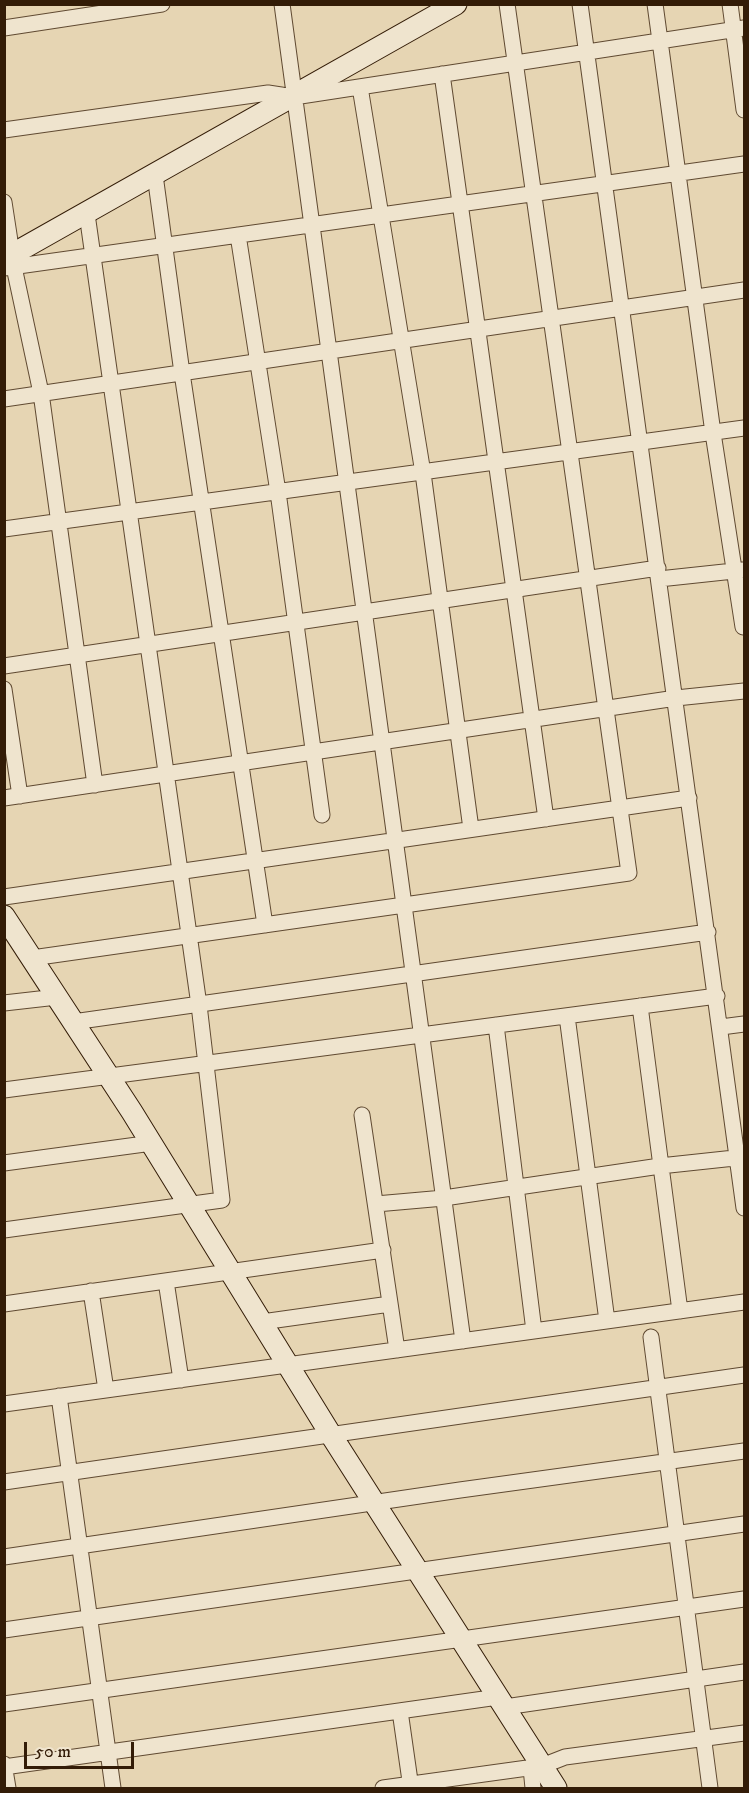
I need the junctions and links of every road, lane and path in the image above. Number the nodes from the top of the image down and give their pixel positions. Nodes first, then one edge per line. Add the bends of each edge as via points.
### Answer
1 (162, 4) edge
2 (282, 4) edge
3 (456, 4) edge
4 (507, 4) edge
5 (580, 4) edge
6 (655, 4) edge
7 (730, 4) edge
8 (4, 28) edge
9 (739, 29) edge
10 (660, 41) junction
11 (587, 52) junction
12 (515, 63) junction
13 (441, 74) junction
14 (360, 87) junction
15 (294, 97) junction
16 (744, 110) edge
17 (4, 130) edge
18 (744, 164) edge
19 (679, 173) junction
20 (155, 175) junction
21 (605, 183) junction
22 (533, 193) junction
23 (4, 201) edge
24 (460, 203) junction
25 (87, 214) junction
26 (381, 214) junction
27 (311, 224) junction
28 (238, 235) junction
29 (165, 244) junction
30 (93, 255) junction
31 (9, 262) edge
32 (744, 291) edge
33 (696, 298) junction
34 (622, 309) junction
35 (551, 319) junction
36 (477, 330) junction
37 (402, 340) junction
38 (329, 351) junction
39 (257, 362) junction
40 (182, 373) junction
41 (110, 383) junction
42 (40, 393) junction
43 (4, 399) edge
44 (744, 428) edge
45 (713, 433) junction
46 (641, 444) junction
47 (570, 453) junction
48 (496, 463) junction
49 (423, 473) junction
50 (346, 483) junction
51 (278, 492) junction
52 (202, 503) junction
53 (129, 512) junction
54 (58, 522) junction
55 (4, 529) edge
56 (740, 570) edge
57 (659, 573) junction
58 (587, 578) junction
59 (513, 589) junction
60 (441, 600) junction
61 (364, 612) junction
62 (294, 622) junction
63 (743, 627) dead end
64 (221, 633) junction
65 (148, 644) junction
66 (77, 655) junction
67 (4, 666) edge
68 (4, 689) edge
69 (744, 691) edge
70 (676, 698) junction
71 (606, 709) junction
72 (532, 720) junction
73 (457, 731) junction
74 (382, 742) junction
75 (312, 752) junction
76 (241, 763) junction
77 (167, 774) junction
78 (95, 785) junction
79 (12, 797) edge
80 (690, 798) junction
81 (620, 808) junction
82 (322, 815) dead end
83 (546, 819) junction
84 (471, 830) junction
85 (395, 841) junction
86 (255, 861) junction
87 (180, 872) junction
88 (4, 897) edge
89 (404, 905) junction
90 (4, 916) edge
91 (265, 925) junction
92 (708, 932) junction
93 (189, 936) junction
94 (32, 958) junction
95 (414, 974) junction
96 (717, 996) junction
97 (57, 997) junction
98 (4, 1003) edge
99 (199, 1005) junction
100 (640, 1006) junction
101 (567, 1016) junction
102 (74, 1022) junction
103 (744, 1024) edge
104 (496, 1025) junction
105 (721, 1027) junction
106 (422, 1035) junction
107 (206, 1063) junction
108 (109, 1076) junction
109 (4, 1090) edge
110 (362, 1115) dead end
111 (152, 1143) junction
112 (741, 1157) edge
113 (4, 1163) edge
114 (660, 1166) junction
115 (588, 1177) junction
116 (516, 1186) junction
117 (444, 1198) junction
118 (190, 1204) junction
119 (376, 1204) junction
120 (744, 1208) edge
121 (4, 1230) edge
122 (383, 1250) junction
123 (231, 1272) junction
124 (166, 1281) junction
125 (91, 1291) junction
126 (744, 1302) edge
127 (4, 1304) edge
128 (390, 1304) junction
129 (680, 1311) junction
130 (607, 1321) junction
131 (262, 1322) junction
132 (534, 1331) junction
133 (651, 1337) dead end
134 (463, 1341) junction
135 (397, 1350) junction
136 (289, 1365) junction
137 (744, 1375) edge
138 (182, 1380) junction
139 (658, 1388) junction
140 (106, 1390) junction
141 (59, 1396) junction
142 (4, 1404) edge
143 (332, 1435) junction
144 (744, 1451) edge
145 (667, 1462) junction
146 (70, 1473) junction
147 (4, 1482) edge
148 (376, 1504) junction
149 (744, 1524) edge
150 (676, 1534) junction
151 (80, 1547) junction
152 (4, 1557) edge
153 (418, 1571) junction
154 (744, 1599) edge
155 (687, 1608) junction
156 (90, 1617) junction
157 (4, 1630) edge
158 (461, 1639) junction
159 (744, 1672) edge
160 (696, 1678) junction
161 (100, 1690) junction
162 (502, 1702) junction
163 (4, 1704) edge
164 (400, 1711) junction
165 (744, 1733) edge
166 (703, 1738) junction
167 (108, 1752) junction
168 (5, 1766) edge
169 (536, 1767) junction
170 (471, 1783) edge
171 (411, 1787) edge
172 (8, 1788) edge
173 (113, 1788) edge
174 (383, 1788) edge
175 (533, 1788) edge
176 (556, 1788) edge
177 (710, 1788) edge

1 - 8 street
2 - 15 street
3 - 15 main road
4 - 12 street
5 - 11 street
6 - 10 street
7 - 9 street
9 - 10 street
9 - 16 street
10 - 11 street
10 - 19 street
11 - 12 street
11 - 21 street
12 - 13 street
12 - 22 street
13 - 14 street
13 - 24 street
14 - 15 street
14 - 26 street
15 - 17 street via 268,93
15 - 20 main road
15 - 27 street
18 - 19 street
19 - 21 street
19 - 33 street
20 - 25 main road
20 - 29 street
21 - 22 street
21 - 34 street
22 - 24 street
22 - 35 street
23 - 31 street
24 - 26 street
24 - 36 street
25 - 30 street
25 - 31 main road
26 - 27 street
26 - 37 street
27 - 28 street
27 - 38 street
28 - 29 street
28 - 39 street
29 - 30 street
29 - 40 street
30 - 31 street
30 - 41 street
31 - 42 street
32 - 33 street
33 - 34 street
33 - 45 street
34 - 35 street
34 - 46 street
35 - 36 street
35 - 47 street
36 - 37 street
36 - 48 street
37 - 38 street
37 - 49 street
38 - 39 street
38 - 50 street
39 - 40 street
39 - 51 street
40 - 41 street
40 - 52 street
41 - 42 street
41 - 53 street
42 - 43 street
42 - 54 street
44 - 45 street
45 - 46 street
45 - 56 street
46 - 47 street
46 - 57 street
47 - 48 street
47 - 58 street
48 - 49 street
48 - 59 street
49 - 50 street
49 - 60 street
50 - 51 street
50 - 61 street
51 - 52 street
51 - 62 street
52 - 53 street
52 - 64 street
53 - 54 street
53 - 65 street
54 - 55 street
54 - 66 street
56 - 57 street
56 - 63 street
57 - 58 street
57 - 70 street
58 - 59 street
58 - 71 street
59 - 60 street
59 - 72 street
60 - 61 street
60 - 73 street
61 - 62 street
61 - 74 street
62 - 64 street
62 - 75 street
64 - 65 street
64 - 76 street
65 - 66 street
65 - 77 street
66 - 67 street
66 - 78 street
68 - 79 street
69 - 70 street
70 - 71 street
70 - 80 street
71 - 72 street
71 - 81 street
72 - 73 street
72 - 83 street
73 - 74 street
73 - 84 street
74 - 75 street
74 - 85 street
75 - 76 street
75 - 82 street
76 - 77 street
76 - 86 street
77 - 78 street
77 - 87 street
78 - 79 street
80 - 81 street
80 - 92 street
81 - 83 street
81 - 89 street via 629,873
83 - 84 street
84 - 85 street
85 - 86 street
85 - 89 street
86 - 87 street
86 - 91 street
87 - 88 street
87 - 93 street
89 - 91 street
89 - 95 street
90 - 94 main road
91 - 93 street
92 - 95 street
92 - 96 street
93 - 94 street
93 - 99 street
94 - 97 main road
95 - 99 street
95 - 106 street
96 - 100 street
96 - 105 street
97 - 98 street
97 - 102 main road
99 - 102 street
99 - 107 street
100 - 101 street
100 - 114 street
101 - 104 street
101 - 115 street
102 - 108 main road
103 - 105 street
104 - 106 street
104 - 116 street
105 - 112 street
106 - 107 street
106 - 117 street
107 - 108 street
107 - 118 street via 222,1200
108 - 109 street
108 - 111 main road
110 - 119 street
111 - 113 street
111 - 118 main road
112 - 114 street
112 - 120 street
114 - 115 street
114 - 129 street
115 - 116 street
115 - 130 street
116 - 117 street
116 - 132 street
117 - 119 street
117 - 134 street
118 - 121 street
118 - 123 main road
119 - 122 street
122 - 123 street
122 - 128 street
123 - 124 street
123 - 131 main road
124 - 125 street
124 - 138 street
125 - 127 street
125 - 140 street
126 - 129 street
128 - 131 street
128 - 135 street
129 - 130 street
130 - 132 street
131 - 136 main road
132 - 134 street
133 - 139 street
134 - 135 street
135 - 136 street
136 - 138 street
136 - 143 main road
137 - 139 street
138 - 140 street
139 - 143 street
139 - 145 street
140 - 141 street
141 - 142 street
141 - 146 street
143 - 146 street
143 - 148 main road
144 - 145 street
145 - 148 street
145 - 150 street
146 - 147 street
146 - 151 street
148 - 151 street
148 - 153 main road
149 - 150 street
150 - 153 street
150 - 155 street
151 - 152 street
151 - 156 street
153 - 156 street
153 - 158 main road
154 - 155 street
155 - 158 street
155 - 160 street
156 - 157 street
156 - 161 street
158 - 161 street
158 - 162 main road
159 - 160 street
160 - 162 street
160 - 166 street
161 - 163 street
161 - 167 street
162 - 164 street
162 - 169 main road
164 - 167 street
164 - 171 street
165 - 166 street
166 - 169 street via 565,1757
166 - 177 street
167 - 168 street
167 - 173 street
168 - 172 street
169 - 170 street
169 - 175 street
169 - 176 main road
170 - 171 street
171 - 174 street

